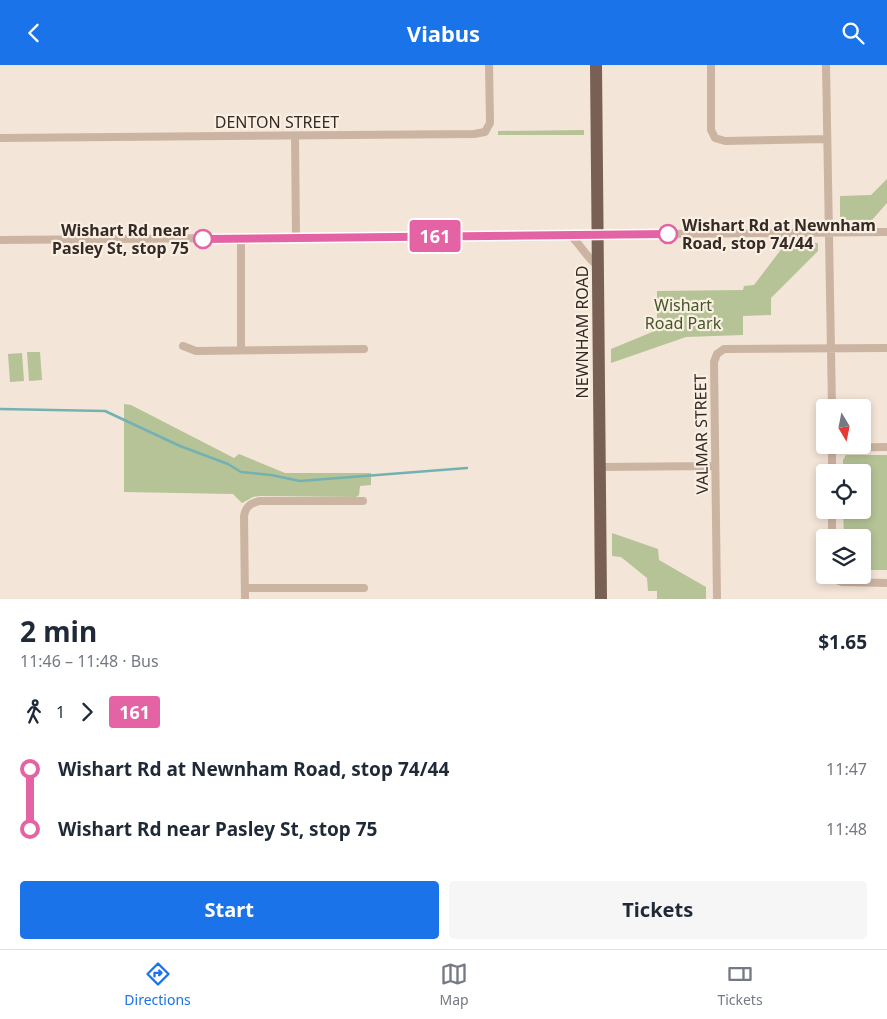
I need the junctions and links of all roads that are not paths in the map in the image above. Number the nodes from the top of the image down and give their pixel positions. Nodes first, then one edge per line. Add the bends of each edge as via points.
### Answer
1 (489, 65) edge
2 (596, 65) edge
3 (711, 65) edge
4 (826, 65) edge
5 (295, 136) junction
6 (0, 138) edge
7 (827, 139) junction
8 (829, 232) junction
9 (887, 233) edge
10 (598, 234) junction
11 (570, 235) junction
12 (296, 237) junction
13 (241, 238) junction
14 (0, 240) edge
15 (598, 266) junction
16 (184, 346) dead end
17 (831, 348) junction
18 (887, 348) edge
19 (364, 349) dead end
20 (241, 350) junction
21 (832, 399) edge
22 (871, 447) edge
23 (887, 447) edge
24 (715, 466) junction
25 (599, 467) junction
26 (363, 501) dead end
27 (871, 583) edge
28 (887, 583) edge
29 (245, 588) junction
30 (364, 588) dead end
31 (245, 599) edge
32 (601, 599) edge
33 (717, 599) edge

1 - 5 street, DENTON STREET via 490,123 485,132
2 - 10 main road, NEWNHAM ROAD
3 - 7 street via 711,130 715,138 725,141
4 - 7 street
5 - 6 street, DENTON STREET
5 - 12 street
7 - 8 street
8 - 9 street
8 - 10 street
8 - 17 street
10 - 11 street
10 - 15 main road, NEWNHAM ROAD
11 - 12 street
11 - 15 street via 588,259
12 - 13 street
13 - 14 street
13 - 20 street
15 - 25 main road, NEWNHAM ROAD
16 - 20 street via 196,351
17 - 18 street
17 - 21 street
17 - 24 street, VALMAR STREET via 724,349 717,353 714,362
19 - 20 street
22 - 23 street
24 - 25 street
24 - 33 street, VALMAR STREET
25 - 32 main road, NEWNHAM ROAD
26 - 29 street via 251,503 244,516
27 - 28 street
29 - 30 street
29 - 31 street

